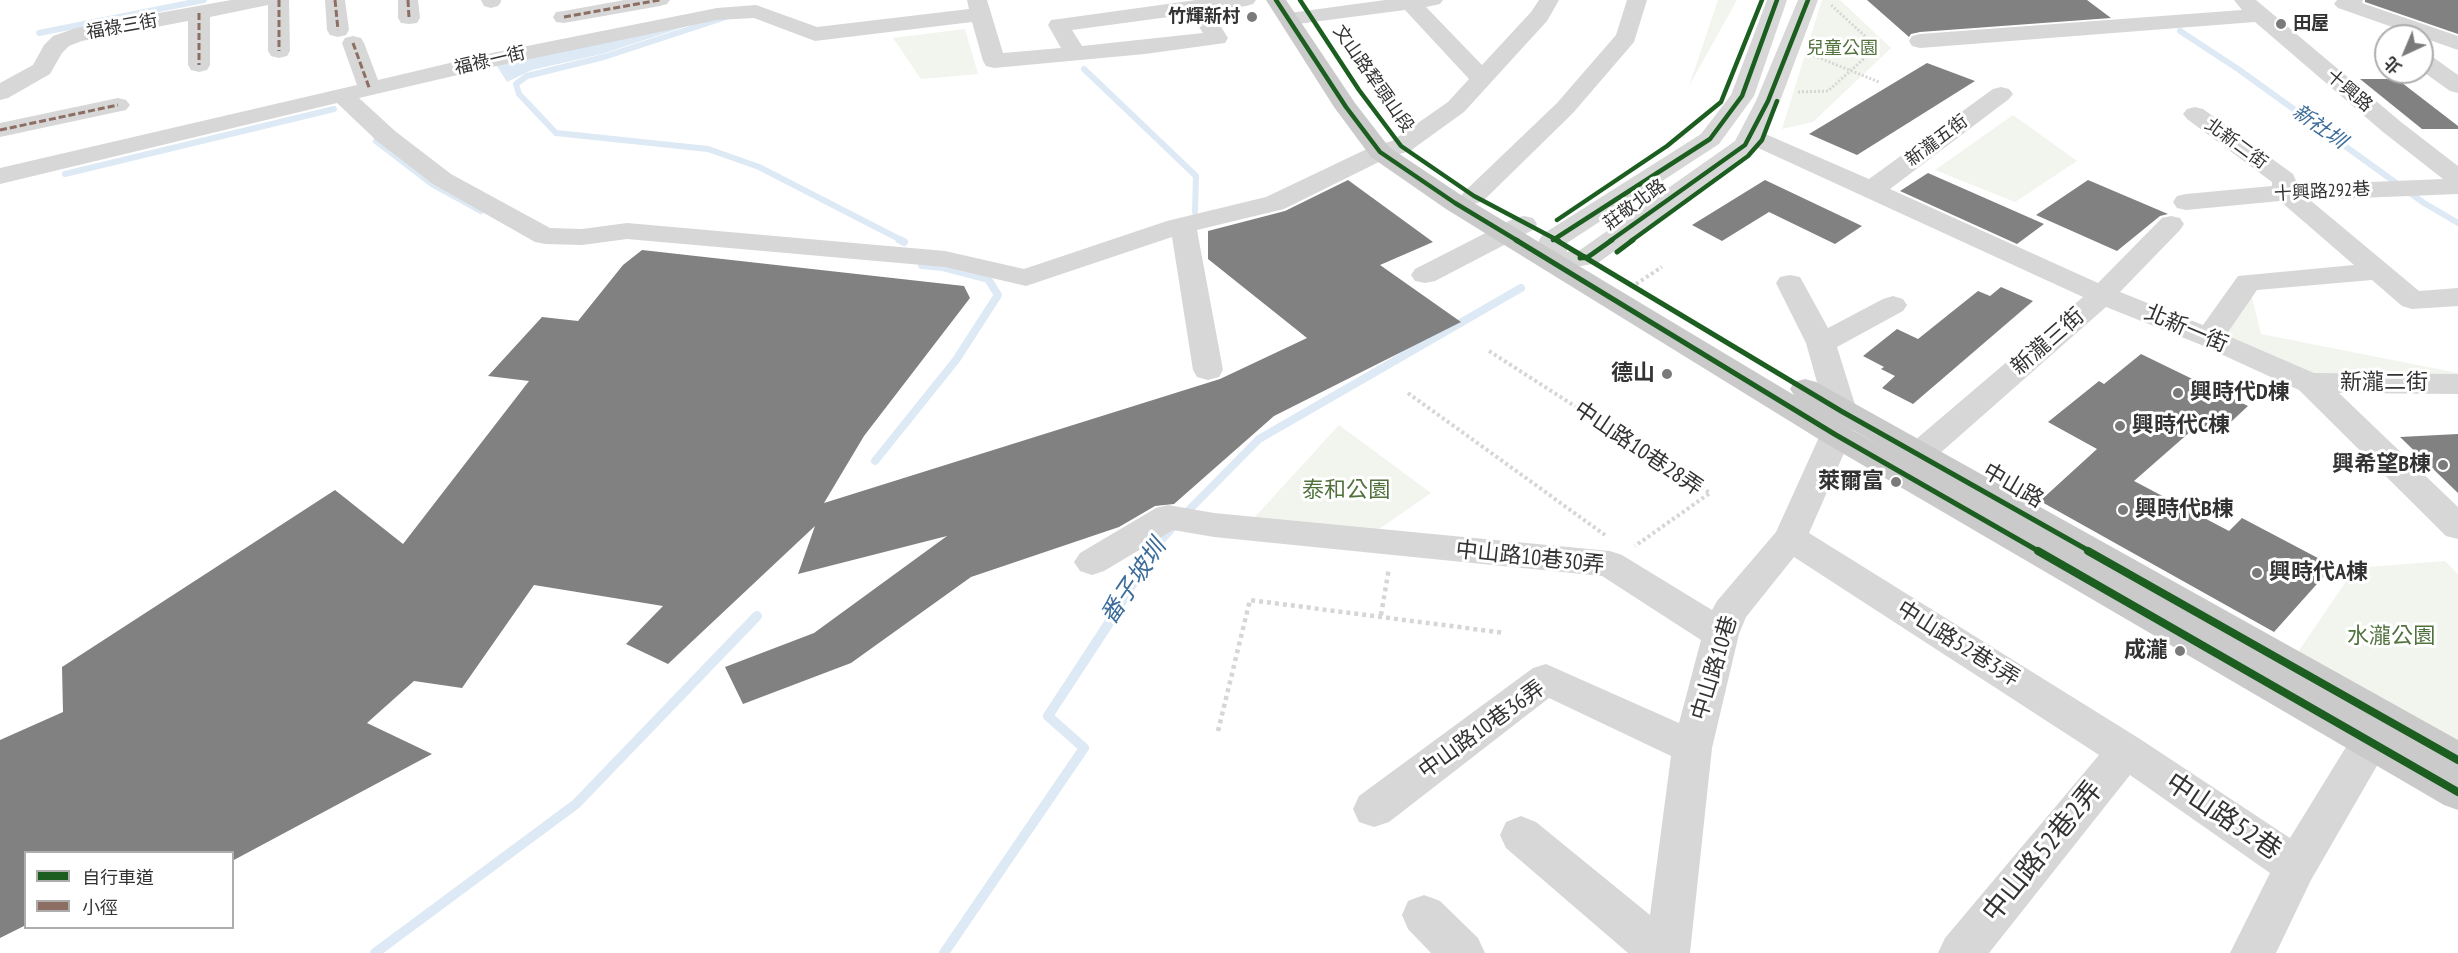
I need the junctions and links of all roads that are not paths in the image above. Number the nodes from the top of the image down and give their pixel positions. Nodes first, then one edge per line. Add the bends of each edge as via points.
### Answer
1 (266, 0) edge
2 (279, 0) edge
3 (335, 0) edge
4 (660, 0) edge
5 (1246, 0) edge
6 (1433, 0) edge
7 (1549, 0) edge
8 (1637, 0) edge
9 (1777, 0) edge
10 (1808, 0) edge
11 (238, 2) edge
12 (2349, 2) edge
13 (1410, 3) junction
14 (755, 6) edge
15 (1197, 6) junction
16 (2126, 6) dead end
17 (718, 7) edge
18 (980, 7) edge
19 (2251, 7) edge
20 (1294, 9) edge
21 (199, 13) junction
22 (564, 17) dead end
23 (2149, 24) junction
24 (2375, 24) edge
25 (1920, 41) dead end
26 (2458, 43) edge
27 (279, 51) dead end
28 (1075, 54) junction
29 (199, 66) dead end
30 (2434, 69) edge
31 (1482, 79) junction
32 (2458, 86) edge
33 (370, 90) junction
34 (0, 93) edge
35 (2001, 94) dead end
36 (343, 96) junction
37 (118, 105) dead end
38 (2195, 114) dead end
39 (0, 130) edge
40 (1762, 140) dead end
41 (1390, 149) junction
42 (2458, 149) edge
43 (2423, 151) junction
44 (75, 158) junction
45 (0, 176) edge
46 (2458, 178) edge
47 (2458, 186) edge
48 (0, 189) edge
49 (1873, 189) junction
50 (2286, 194) junction
51 (1474, 196) junction
52 (2178, 213) joint
53 (1183, 225) junction
54 (1514, 228) junction
55 (1553, 251) junction
56 (1588, 257) junction
57 (2378, 271) junction
58 (1425, 275) dead end
59 (1790, 283) dead end
60 (2102, 295) junction
61 (2458, 297) edge
62 (1893, 305) dead end
63 (2209, 338) junction
64 (1821, 343) junction
65 (1208, 370) dead end
66 (2310, 383) junction
67 (2458, 384) edge
68 (1838, 423) junction
69 (1919, 454) junction
70 (2458, 527) edge
71 (1790, 538) junction
72 (1092, 562) dead end
73 (1721, 634) junction
74 (2379, 730) junction
75 (1692, 748) junction
76 (2126, 750) junction
77 (2458, 760) edge
78 (2458, 792) edge
79 (1374, 809) dead end
80 (1521, 835) dead end
81 (2296, 867) junction
82 (1424, 915) dead end
83 (1462, 953) edge
84 (1662, 953) edge
85 (1667, 953) edge
86 (1961, 953) edge
87 (2253, 953) edge

1 - 11 street, 福祿三街
2 - 27 street
3 - 33 street via 345,37
4 - 22 street
5 - 15 street
6 - 13 street
7 - 31 street
8 - 51 street via 1626,37 1565,108
9 - 55 street, 莊敬北路 via 1742,96 1710,139
10 - 56 street, 莊敬北路 via 1768,101 1745,145
11 - 21 street, 福祿三街
12 - 24 street
12 - 26 street
13 - 20 street
13 - 31 street
14 - 17 street, 福祿一街
14 - 18 street, 福祿一街 via 815,34
15 - 28 street via 1059,25
15 - 28 street via 1217,38
16 - 23 street
17 - 33 street, 福祿一街
18 - 28 street via 994,61
19 - 23 street
19 - 43 street, 十興路
20 - 41 main road, 文山路犂頭山段 via 1346,107
21 - 29 street
21 - 34 street, 福祿三街 via 61,41 42,69
23 - 25 street
30 - 32 street
31 - 41 street via 1456,107
33 - 36 street, 福祿一街
35 - 49 street, 新瀧五街
36 - 44 street, 福祿一街
36 - 53 street via 386,136 442,179 545,236 582,237 627,231 663,234 945,259 1026,278
37 - 39 street
38 - 50 street, 北新二街 via 2284,179
40 - 49 street, 北新一街
41 - 51 main road, 文山路犂頭山段
41 - 53 street via 1275,203
41 - 54 main road, 文山路犂頭山段
42 - 43 street
43 - 46 street, 十興路
44 - 45 street, 福祿一街
44 - 48 street via 24,183
47 - 50 street, 十興路292巷
49 - 60 street, 北新一街
50 - 52 street, 十興路292巷
50 - 57 street, 北新二街
51 - 54 main road, 文山路犂頭山段
52 - 60 street, 新瀧三街
53 - 65 street
54 - 55 main road, 文山路犂頭山段
54 - 58 street
55 - 56 main road, 中山路
55 - 68 main road, 中山路
56 - 68 main road, 中山路
57 - 61 street, 北新二街 via 2412,300
57 - 63 street via 2248,282
59 - 64 street
60 - 63 street, 北新一街
60 - 69 street, 新瀧三街
62 - 64 street
63 - 66 street, 北新一街
64 - 68 street
66 - 67 street, 新瀧二街
66 - 70 street, 北新一街
68 - 69 main road, 中山路
68 - 71 street, 中山路10巷
68 - 74 main road, 中山路
69 - 74 main road, 中山路
71 - 73 street, 中山路10巷 via 1730,611
71 - 76 street, 中山路52巷3弄
72 - 73 street, 中山路10巷30弄 via 1168,517 1392,543 1619,558
73 - 75 street, 中山路10巷
74 - 77 main road, 中山路
74 - 78 main road, 中山路
74 - 81 street, 中山路52巷
75 - 79 street, 中山路10巷36弄 via 1546,679
75 - 85 street, 中山路10巷
76 - 81 street, 中山路52巷
76 - 86 street, 中山路52巷2弄
80 - 84 street
81 - 87 street
82 - 83 street

